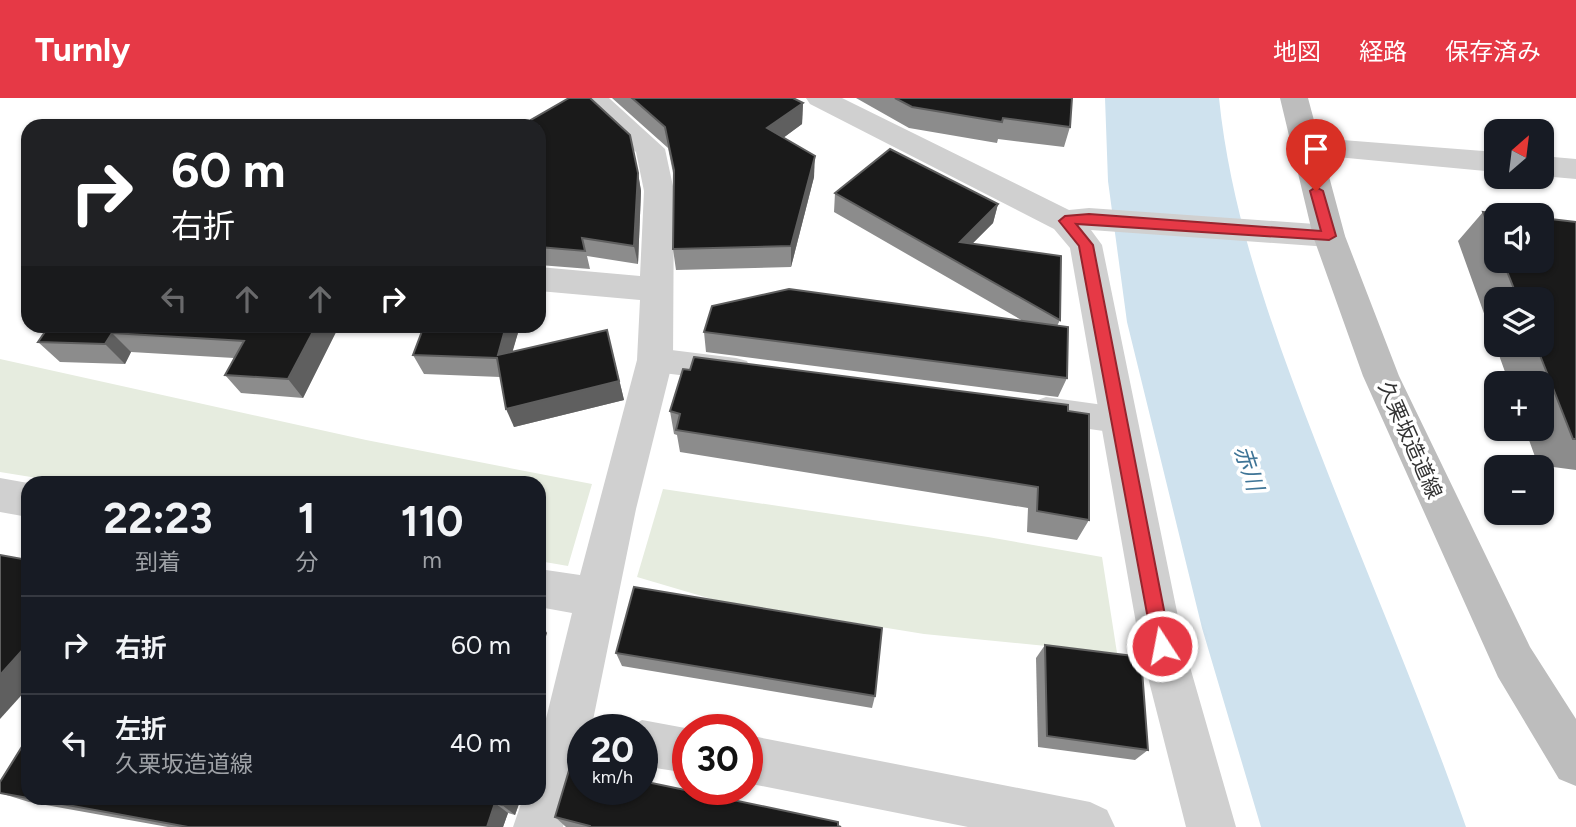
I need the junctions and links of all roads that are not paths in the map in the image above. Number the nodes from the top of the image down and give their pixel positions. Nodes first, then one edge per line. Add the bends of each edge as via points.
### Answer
1 (592, 98) edge
2 (820, 98) edge
3 (1294, 98) edge
4 (1304, 146) junction
5 (1484, 161) edge
6 (1554, 167) edge
7 (1576, 169) edge
8 (1077, 220) junction
9 (1329, 236) junction
10 (546, 280) edge
11 (656, 289) junction
12 (655, 360) junction
13 (764, 374) edge
14 (1023, 407) edge
15 (1118, 419) junction
16 (0, 495) edge
17 (21, 499) edge
18 (546, 588) edge
19 (598, 598) junction
20 (578, 714) edge
21 (567, 753) edge
22 (763, 762) edge
23 (1576, 762) edge
24 (1060, 824) edge
25 (538, 827) edge
26 (1211, 827) edge

1 - 11 street via 650,149 659,191
2 - 8 street
3 - 4 main road, 久栗坂造道線
4 - 5 street
4 - 9 main road, 久栗坂造道線
6 - 7 street
8 - 9 street
8 - 15 street via 1086,245
9 - 23 main road, 久栗坂造道線 via 1381,376 1444,515 1514,662
10 - 11 street
11 - 12 street
12 - 13 lane
12 - 19 street
14 - 15 lane
15 - 26 street via 1162,646
16 - 17 street
18 - 19 street
19 - 20 street
21 - 25 street
22 - 24 street

